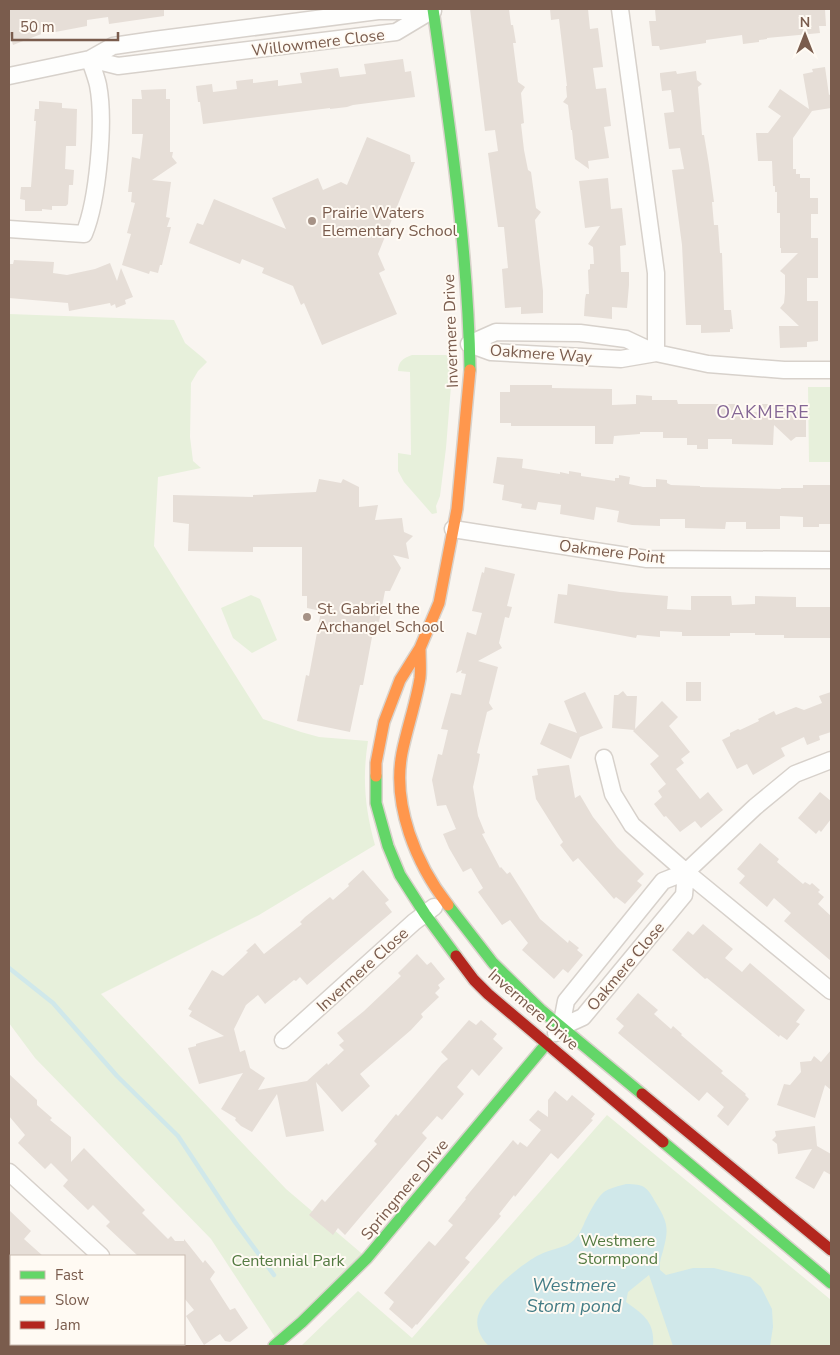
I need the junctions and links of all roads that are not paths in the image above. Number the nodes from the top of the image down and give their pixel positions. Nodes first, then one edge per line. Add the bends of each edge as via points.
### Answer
1 (620, 9) edge
2 (433, 10) edge
3 (90, 59) junction
4 (9, 76) edge
5 (9, 229) edge
6 (469, 344) junction
7 (656, 353) junction
8 (831, 370) edge
9 (453, 529) junction
10 (831, 560) edge
11 (420, 648) junction
12 (604, 758) dead end
13 (831, 760) edge
14 (686, 872) junction
15 (444, 900) junction
16 (425, 914) junction
17 (831, 992) edge
18 (561, 1027) junction
19 (283, 1040) dead end
20 (547, 1043) junction
21 (9, 1172) edge
22 (831, 1250) edge
23 (99, 1255) edge
24 (831, 1283) edge
25 (274, 1346) edge

1 - 7 street via 656,273
2 - 3 street, Willowmere Close via 378,11 154,40 114,46
2 - 3 street, Willowmere Close via 396,32 118,66
2 - 6 street, Invermere Drive via 458,192
3 - 4 street, Willowmere Close
3 - 5 street via 98,85 101,126 89,223 84,234
6 - 7 street, Oakmere Way via 491,352 621,359
6 - 7 street, Oakmere Way via 496,332 580,333 626,339
6 - 9 street, Invermere Drive via 464,443
7 - 8 street, Oakmere Way via 708,364
9 - 10 street, Oakmere Point via 647,559
9 - 11 street, Invermere Drive via 439,603
11 - 15 street, Invermere Drive via 420,678 400,776 409,832 419,858
11 - 16 street, Invermere Drive via 400,680 384,722 376,763 376,803 400,875
12 - 14 street via 613,794 632,825
13 - 14 street, Oakmere Close via 795,774
14 - 17 street
14 - 18 street, Oakmere Close via 684,895 583,1017
14 - 18 street, Oakmere Close via 662,881 566,1001
15 - 16 street, Invermere Close
15 - 18 street, Invermere Drive via 493,963
16 - 19 street, Invermere Close
16 - 20 street, Invermere Drive via 474,980
18 - 20 street
18 - 22 street, Invermere Drive
20 - 24 street, Invermere Drive
20 - 25 street, Springmere Drive via 367,1258
21 - 23 street

